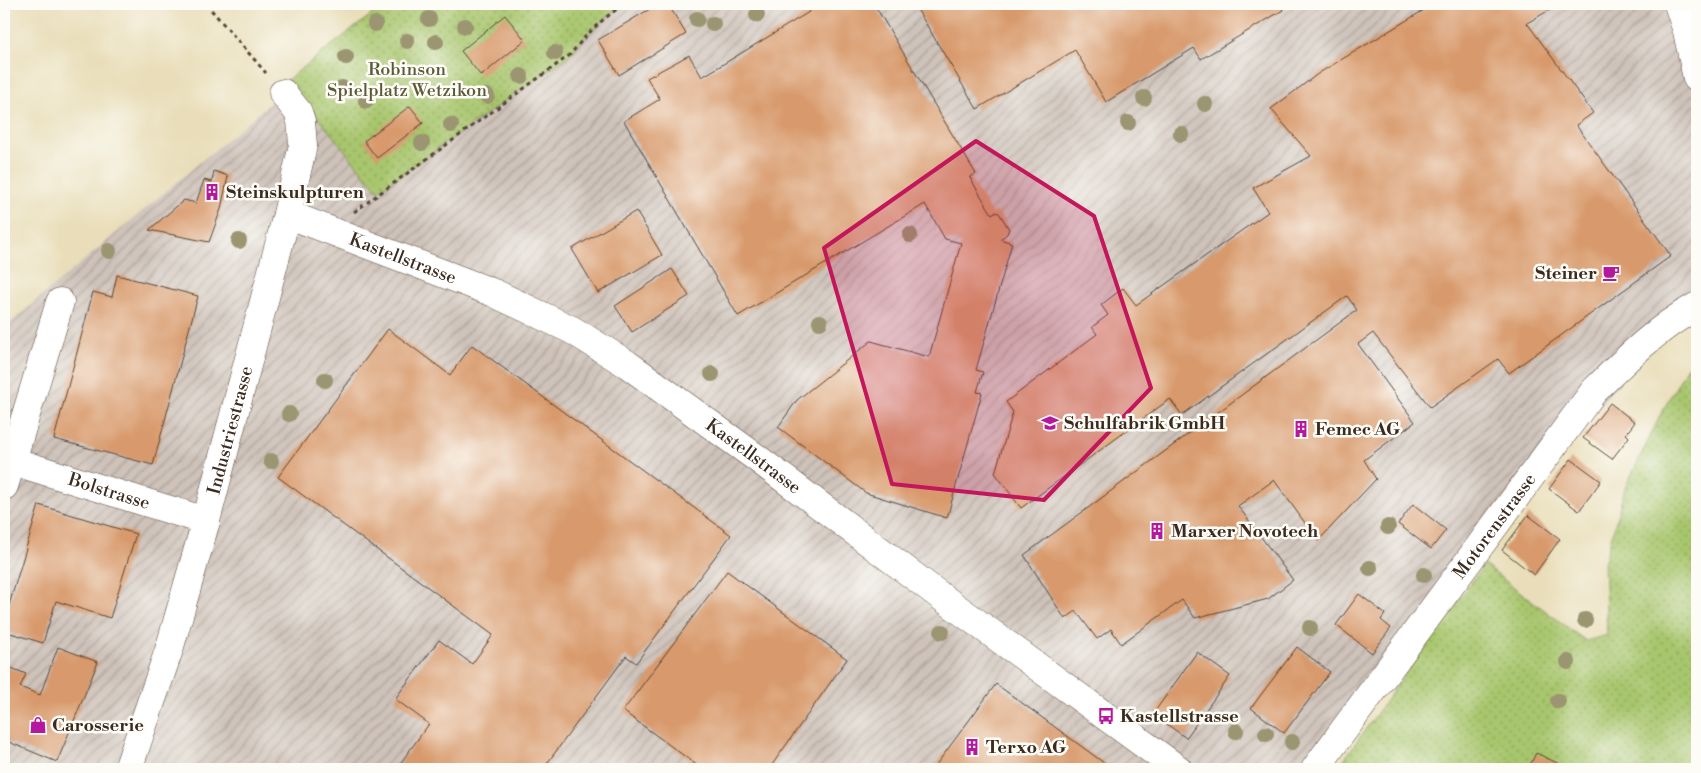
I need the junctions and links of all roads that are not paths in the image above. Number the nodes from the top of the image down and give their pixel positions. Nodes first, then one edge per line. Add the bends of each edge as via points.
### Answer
1 (1678, 4) edge
2 (1697, 78) edge
3 (282, 93) road end
4 (287, 214) junction
5 (60, 302) dead end
6 (1697, 306) edge
7 (12, 460) junction
8 (4, 486) edge
9 (206, 520) junction
10 (128, 769) edge
11 (1178, 769) edge
12 (1315, 769) edge

1 - 2 street
3 - 4 street, Industriestrasse via 298,112 303,131 303,145
4 - 9 street, Industriestrasse
4 - 11 street, Kastellstrasse via 494,293 580,335 627,364
5 - 7 street
6 - 12 street, Motorenstrasse via 1637,348 1594,391
7 - 8 street
7 - 9 street, Bolstrasse
9 - 10 street, Industriestrasse via 169,650

